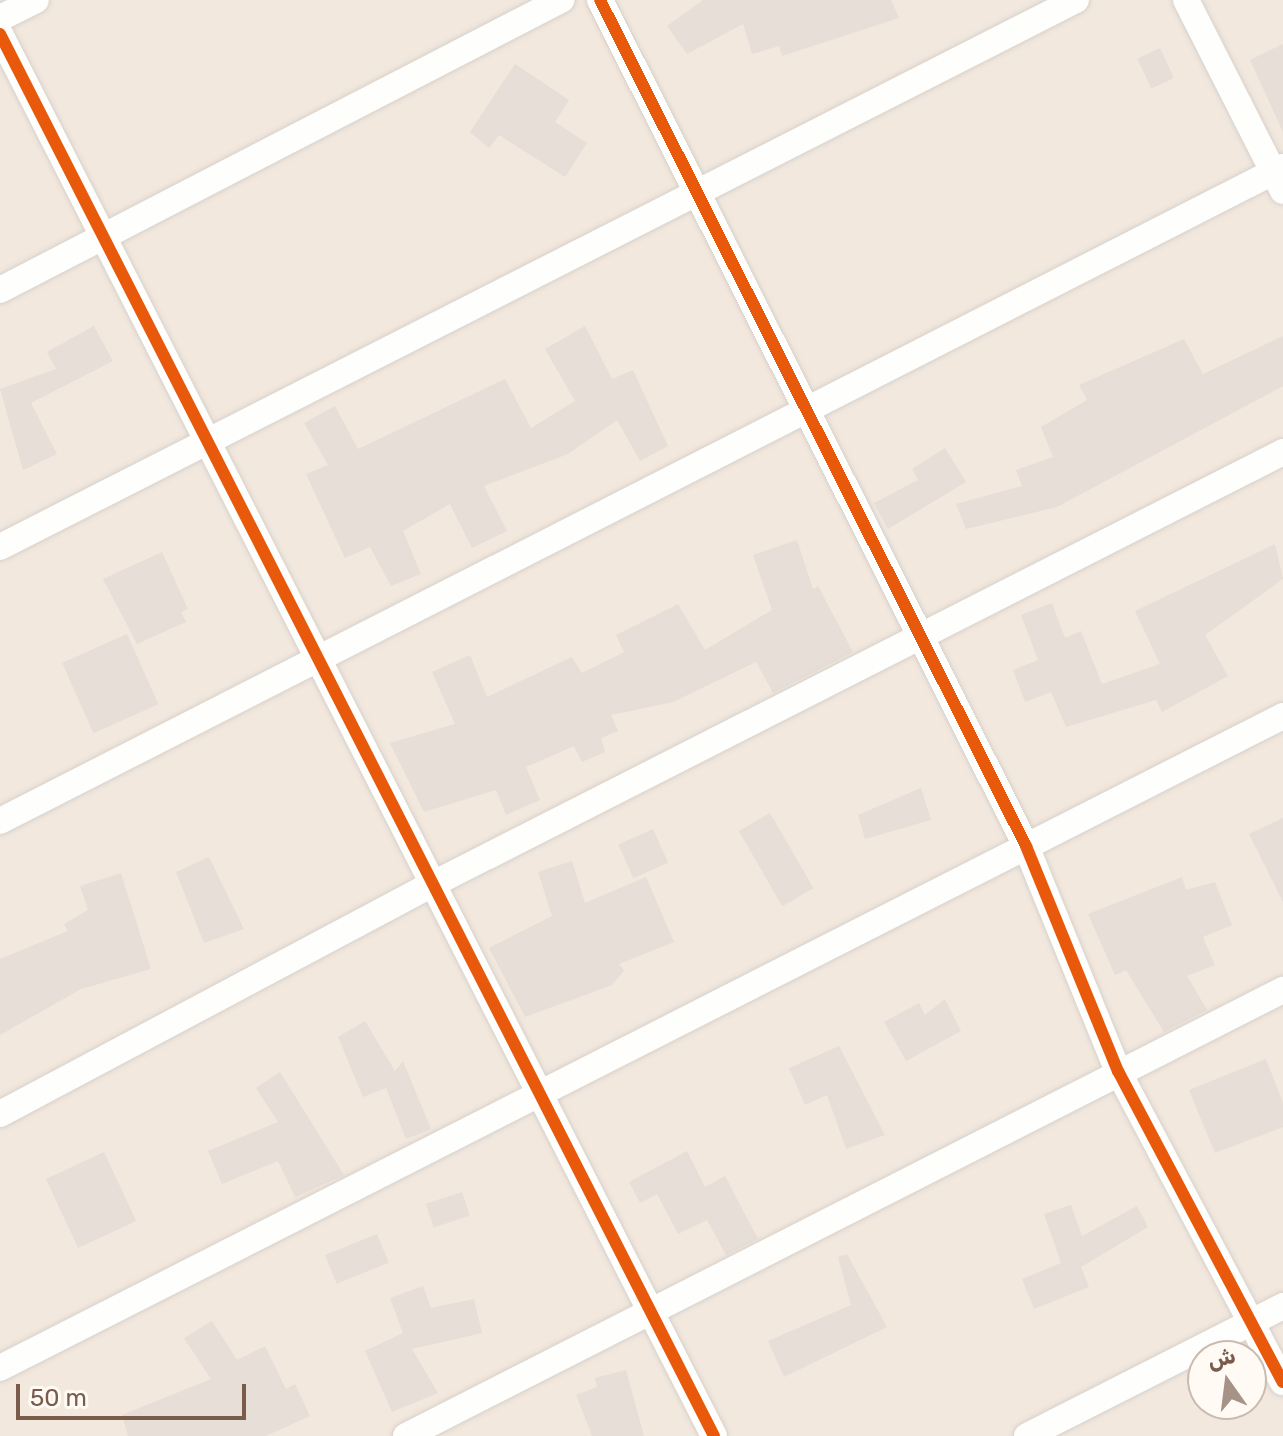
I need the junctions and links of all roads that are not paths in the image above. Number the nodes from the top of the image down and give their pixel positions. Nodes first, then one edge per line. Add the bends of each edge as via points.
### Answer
1 (36, 0) edge
2 (561, 0) edge
3 (600, 0) edge
4 (1076, 0) edge
5 (1186, 0) edge
6 (0, 18) edge
7 (0, 34) edge
8 (1280, 177) edge
9 (698, 190) junction
10 (103, 238) junction
11 (0, 290) edge
12 (810, 408) junction
13 (206, 443) junction
14 (1283, 452) edge
15 (0, 547) edge
16 (922, 639) junction
17 (314, 658) junction
18 (1283, 716) edge
19 (0, 821) edge
20 (1026, 846) junction
21 (435, 883) junction
22 (1283, 990) edge
23 (1118, 1071) junction
24 (541, 1095) junction
25 (0, 1114) edge
26 (1283, 1306) edge
27 (651, 1308) junction
28 (1252, 1321) junction
29 (0, 1368) edge
30 (1283, 1382) edge
31 (406, 1436) edge
32 (714, 1436) edge
33 (1027, 1436) edge

1 - 6 street
2 - 10 street
3 - 9 street
4 - 9 street
5 - 8 street
7 - 10 street
8 - 12 street
9 - 12 street
9 - 13 street
10 - 11 street
10 - 13 street
12 - 16 street
12 - 17 street
13 - 15 street
13 - 17 street
14 - 16 street
16 - 20 street
16 - 21 street
17 - 19 street
17 - 21 street
18 - 20 street
20 - 23 street
20 - 24 street
21 - 24 street
21 - 25 street
22 - 23 street
23 - 27 street
23 - 28 street
24 - 27 street
24 - 29 street
26 - 28 street
27 - 31 street
27 - 32 street
28 - 30 street
28 - 33 street

